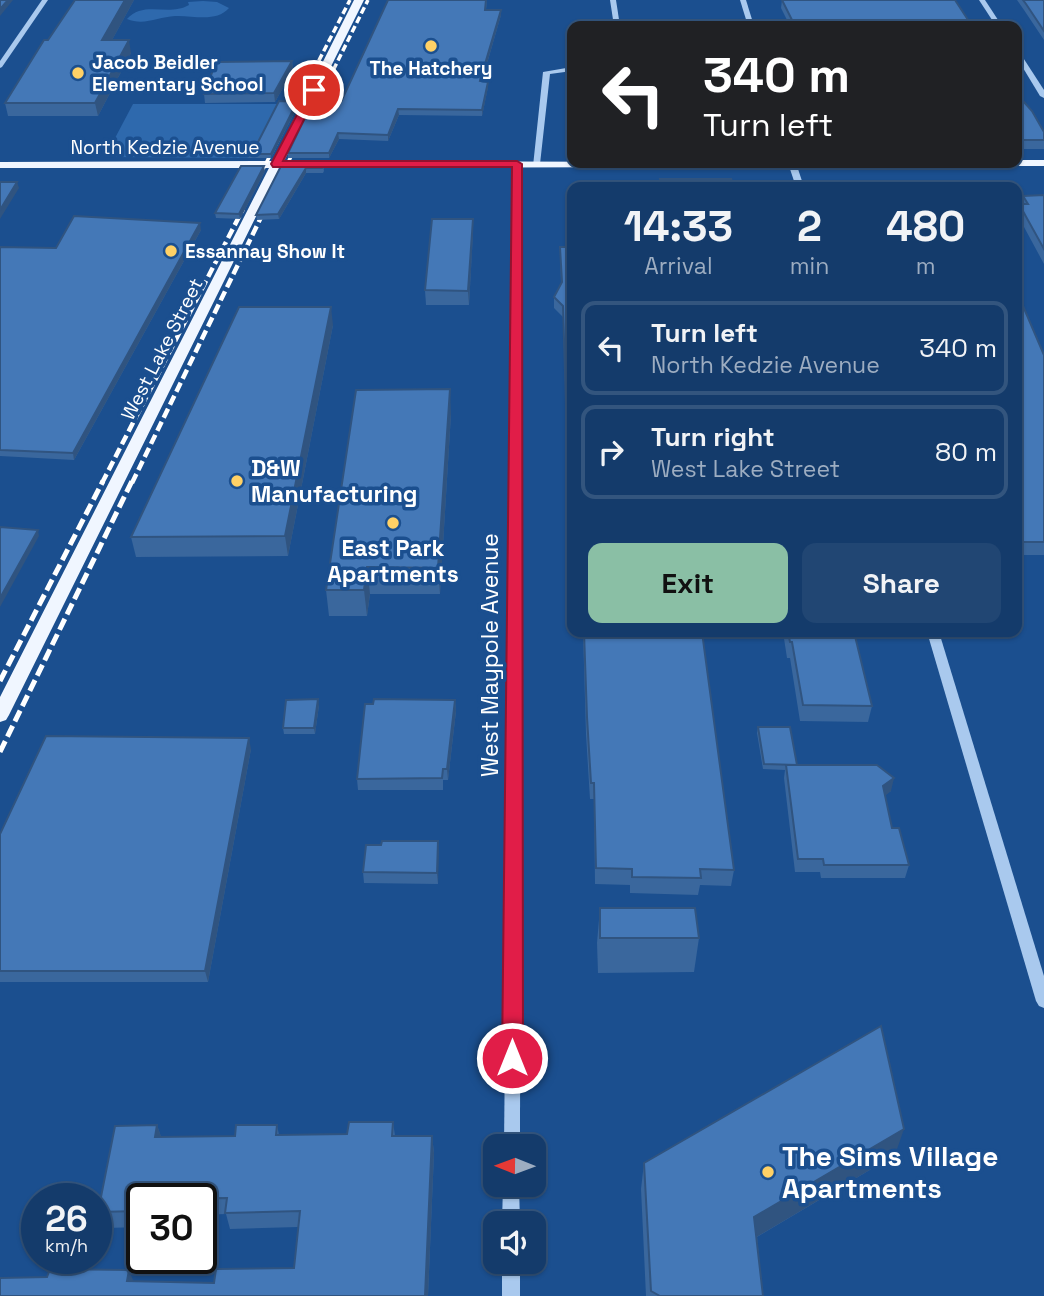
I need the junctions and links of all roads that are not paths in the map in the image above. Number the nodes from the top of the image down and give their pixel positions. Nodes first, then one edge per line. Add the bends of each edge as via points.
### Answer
1 (45, 0) edge
2 (359, 0) edge
3 (613, 0) edge
4 (743, 0) edge
5 (982, 0) edge
6 (616, 21) edge
7 (749, 21) edge
8 (996, 21) edge
9 (1022, 61) edge
10 (0, 66) edge
11 (567, 70) edge
12 (1044, 96) edge
13 (1022, 163) edge
14 (1044, 163) edge
15 (276, 164) junction
16 (517, 164) junction
17 (536, 164) junction
18 (567, 164) edge
19 (0, 165) edge
20 (935, 637) edge
21 (0, 715) edge
22 (1044, 1001) edge
23 (512, 1134) edge
24 (511, 1274) edge
25 (511, 1296) edge

1 - 10 street
2 - 15 main road, West Lake Street
3 - 6 street
4 - 7 street
5 - 8 street
9 - 12 street
11 - 17 street via 547,72
13 - 14 main road, North Kedzie Avenue
15 - 16 main road, North Kedzie Avenue
15 - 19 main road, North Kedzie Avenue
15 - 21 main road, West Lake Street
16 - 17 main road, North Kedzie Avenue
16 - 23 street, West Maypole Avenue
17 - 18 main road, North Kedzie Avenue
20 - 22 street
24 - 25 street

